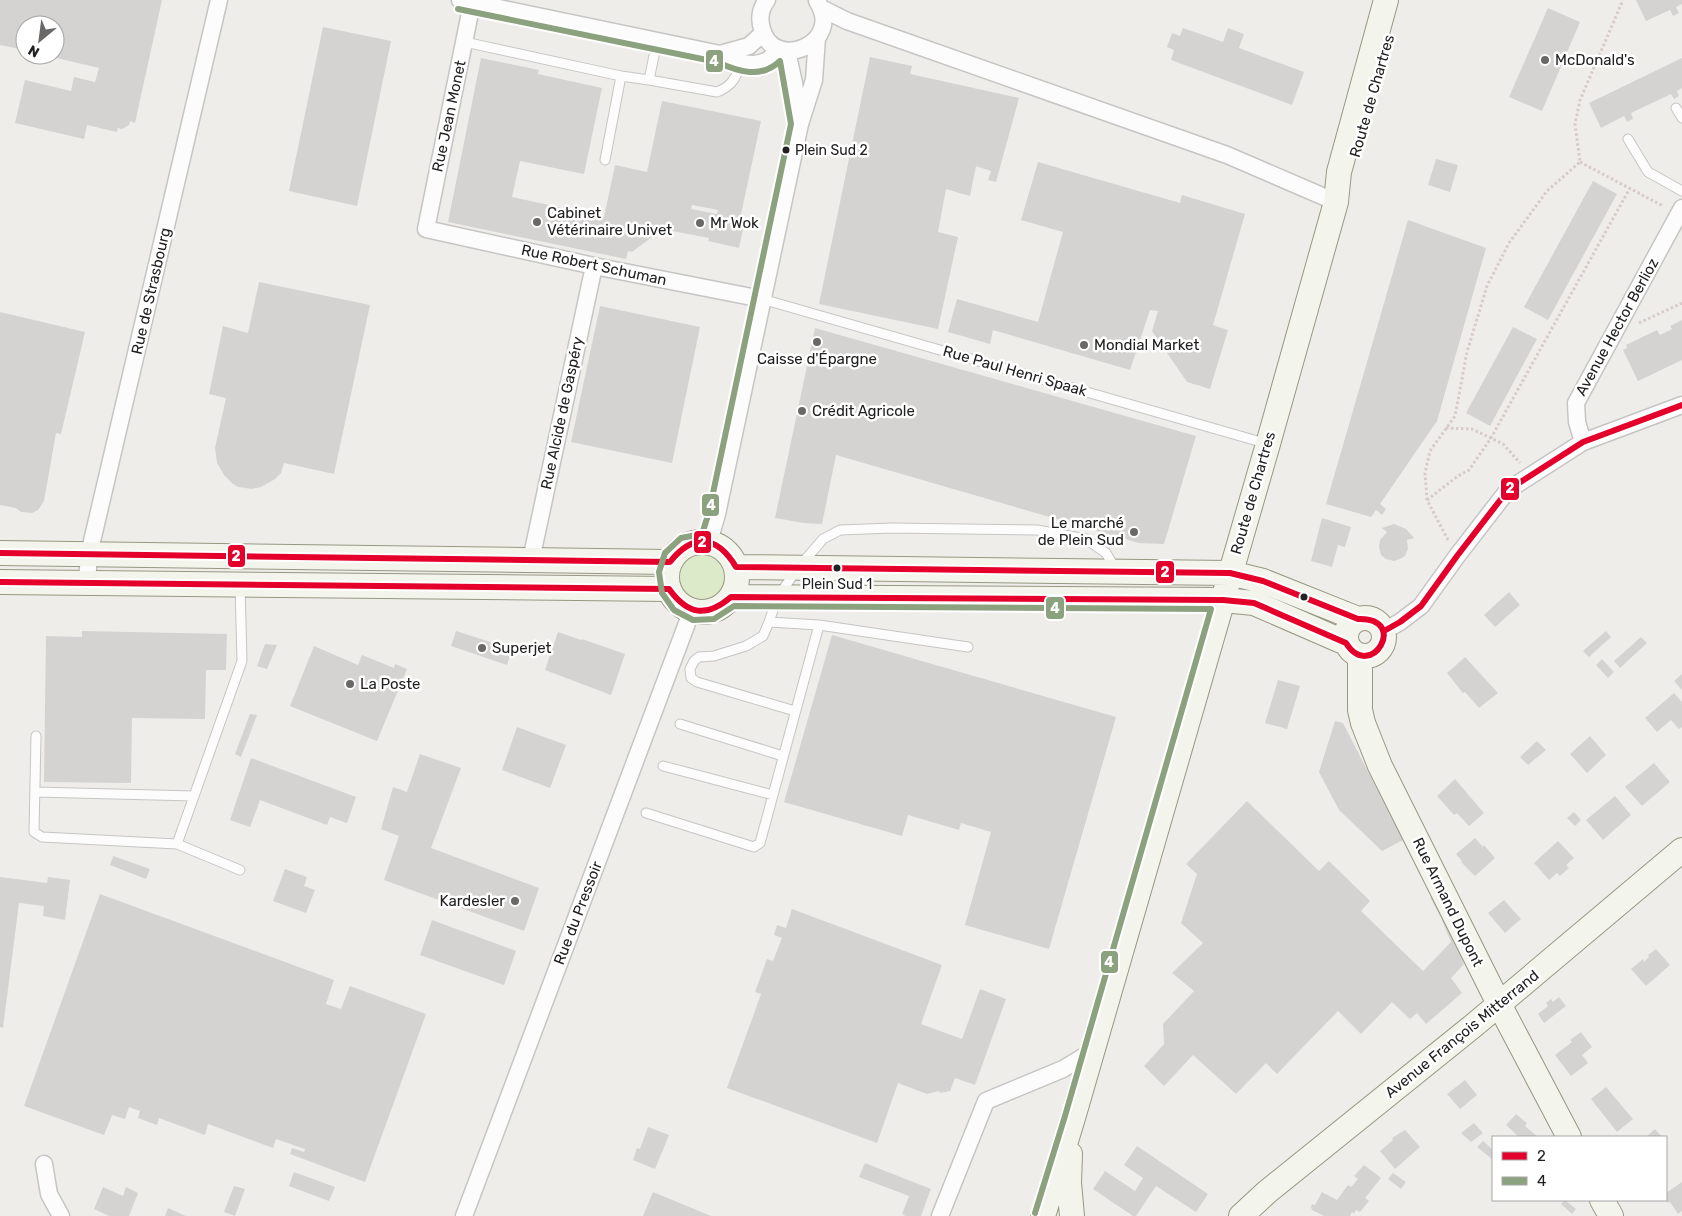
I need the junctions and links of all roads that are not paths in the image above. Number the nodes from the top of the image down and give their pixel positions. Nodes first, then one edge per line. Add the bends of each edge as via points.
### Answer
1 (219, 0) edge
2 (767, 0) edge
3 (466, 1) edge
4 (819, 3) edge
5 (1390, 8) edge
6 (847, 21) junction
7 (820, 32) junction
8 (763, 33) junction
9 (657, 41) junction
10 (465, 42) junction
11 (783, 50) junction
12 (720, 54) junction
13 (741, 63) junction
14 (621, 76) junction
15 (649, 80) junction
16 (1676, 108) dead end
17 (1682, 118) edge
18 (800, 124) junction
19 (1628, 139) dead end
20 (605, 160) dead end
21 (1682, 191) edge
22 (1336, 202) junction
23 (1680, 211) edge
24 (426, 229) joint
25 (594, 266) junction
26 (762, 299) junction
27 (1682, 405) edge
28 (1583, 442) junction
29 (1268, 444) junction
30 (709, 542) junction
31 (0, 553) edge
32 (89, 554) junction
33 (531, 560) junction
34 (670, 562) junction
35 (736, 567) junction
36 (798, 568) junction
37 (1071, 571) junction
38 (1116, 572) junction
39 (1230, 573) junction
40 (0, 582) edge
41 (87, 583) junction
42 (240, 585) junction
43 (669, 589) junction
44 (731, 597) junction
45 (777, 598) junction
46 (1071, 599) junction
47 (1223, 600) junction
48 (692, 610) junction
49 (1358, 619) junction
50 (769, 622) junction
51 (819, 625) junction
52 (1384, 631) junction
53 (968, 647) dead end
54 (1353, 649) junction
55 (795, 711) junction
56 (680, 724) dead end
57 (36, 736) dead end
58 (783, 756) junction
59 (663, 766) dead end
60 (35, 792) junction
61 (773, 795) junction
62 (194, 796) junction
63 (646, 813) dead end
64 (177, 844) junction
65 (1682, 850) edge
66 (240, 870) dead end
67 (1499, 1004) junction
68 (1091, 1052) junction
69 (1073, 1118) junction
70 (1568, 1136) edge
71 (44, 1164) dead end
72 (1267, 1192) junction
73 (1603, 1201) edge
74 (61, 1216) edge
75 (464, 1216) edge
76 (940, 1216) edge
77 (1043, 1216) edge
78 (1072, 1216) edge
79 (1228, 1216) edge
80 (1241, 1216) edge
81 (1611, 1216) edge

1 - 32 street, Rue de Strasbourg
2 - 8 street via 760,13
3 - 9 street
3 - 10 street, Rue Jean Monet
4 - 6 street
4 - 7 street via 823,22
5 - 22 street, Route de Chartres via 1339,172
6 - 7 street
6 - 22 street via 1228,155
7 - 11 street via 810,45 801,50
7 - 18 street via 814,80
8 - 11 street via 767,40
8 - 12 street via 749,46
9 - 12 street
9 - 15 lane
10 - 14 lane
10 - 24 street, Rue Jean Monet
11 - 13 street via 767,60
11 - 18 street via 794,84
12 - 13 street
13 - 15 lane via 735,80 717,92
14 - 15 lane
14 - 20 lane
16 - 17 lane
18 - 26 street
19 - 21 lane via 1648,172
22 - 29 street, Route de Chartres
23 - 28 street, Avenue Hector Berlioz via 1576,403
24 - 25 street, Rue Robert Schuman
25 - 26 street, Rue Robert Schuman
25 - 33 street, Rue Alcide de Gaspéry
26 - 29 lane, Rue Paul Henri Spaak
26 - 30 street
27 - 28 street
28 - 52 street via 1508,490 1420,606
29 - 39 street, Route de Chartres
30 - 34 street via 686,545
30 - 35 street via 726,551
31 - 32 street
32 - 33 street
32 - 41 street, Rue de Strasbourg
33 - 34 street
34 - 43 street via 667,571
35 - 36 street
35 - 44 street via 736,587
36 - 37 street
36 - 38 lane via 823,539 840,530 892,528 1037,530 1086,539 1106,553
36 - 45 lane
37 - 38 street
37 - 46 street
38 - 39 street
39 - 47 street, Route de Chartres
39 - 49 street via 1263,581
40 - 41 street
41 - 42 street
42 - 43 street
42 - 62 lane via 242,661
43 - 48 street via 682,606
44 - 45 street
44 - 48 street via 714,610
45 - 46 street
45 - 50 lane
46 - 47 street
47 - 54 street via 1254,603
47 - 68 street, Route de Chartres
48 - 75 street, Rue du Pressoir
49 - 52 street via 1376,621
49 - 54 street via 1346,631
50 - 51 lane
50 - 55 lane via 763,636 746,646 714,656 699,656 690,670 691,678
51 - 53 lane
51 - 55 lane
52 - 54 street via 1384,642 1372,655
54 - 67 street, Rue Armand Dupont via 1360,710 1380,766
55 - 58 lane
56 - 58 lane
57 - 60 lane
58 - 61 lane
59 - 61 lane
60 - 62 lane
60 - 64 lane via 34,832 42,836
61 - 63 lane via 760,843 754,847
62 - 64 lane
64 - 66 lane
65 - 67 street, Avenue François Mitterrand
67 - 70 street, Rue Armand Dupont
67 - 72 street, Avenue François Mitterrand
68 - 69 street, Route de Chartres
68 - 76 street via 1063,1069 986,1101
69 - 77 street, Route de Chartres
69 - 78 street via 1069,1175
71 - 74 street via 49,1194
72 - 79 street
72 - 80 street, Avenue François Mitterrand
73 - 81 street

